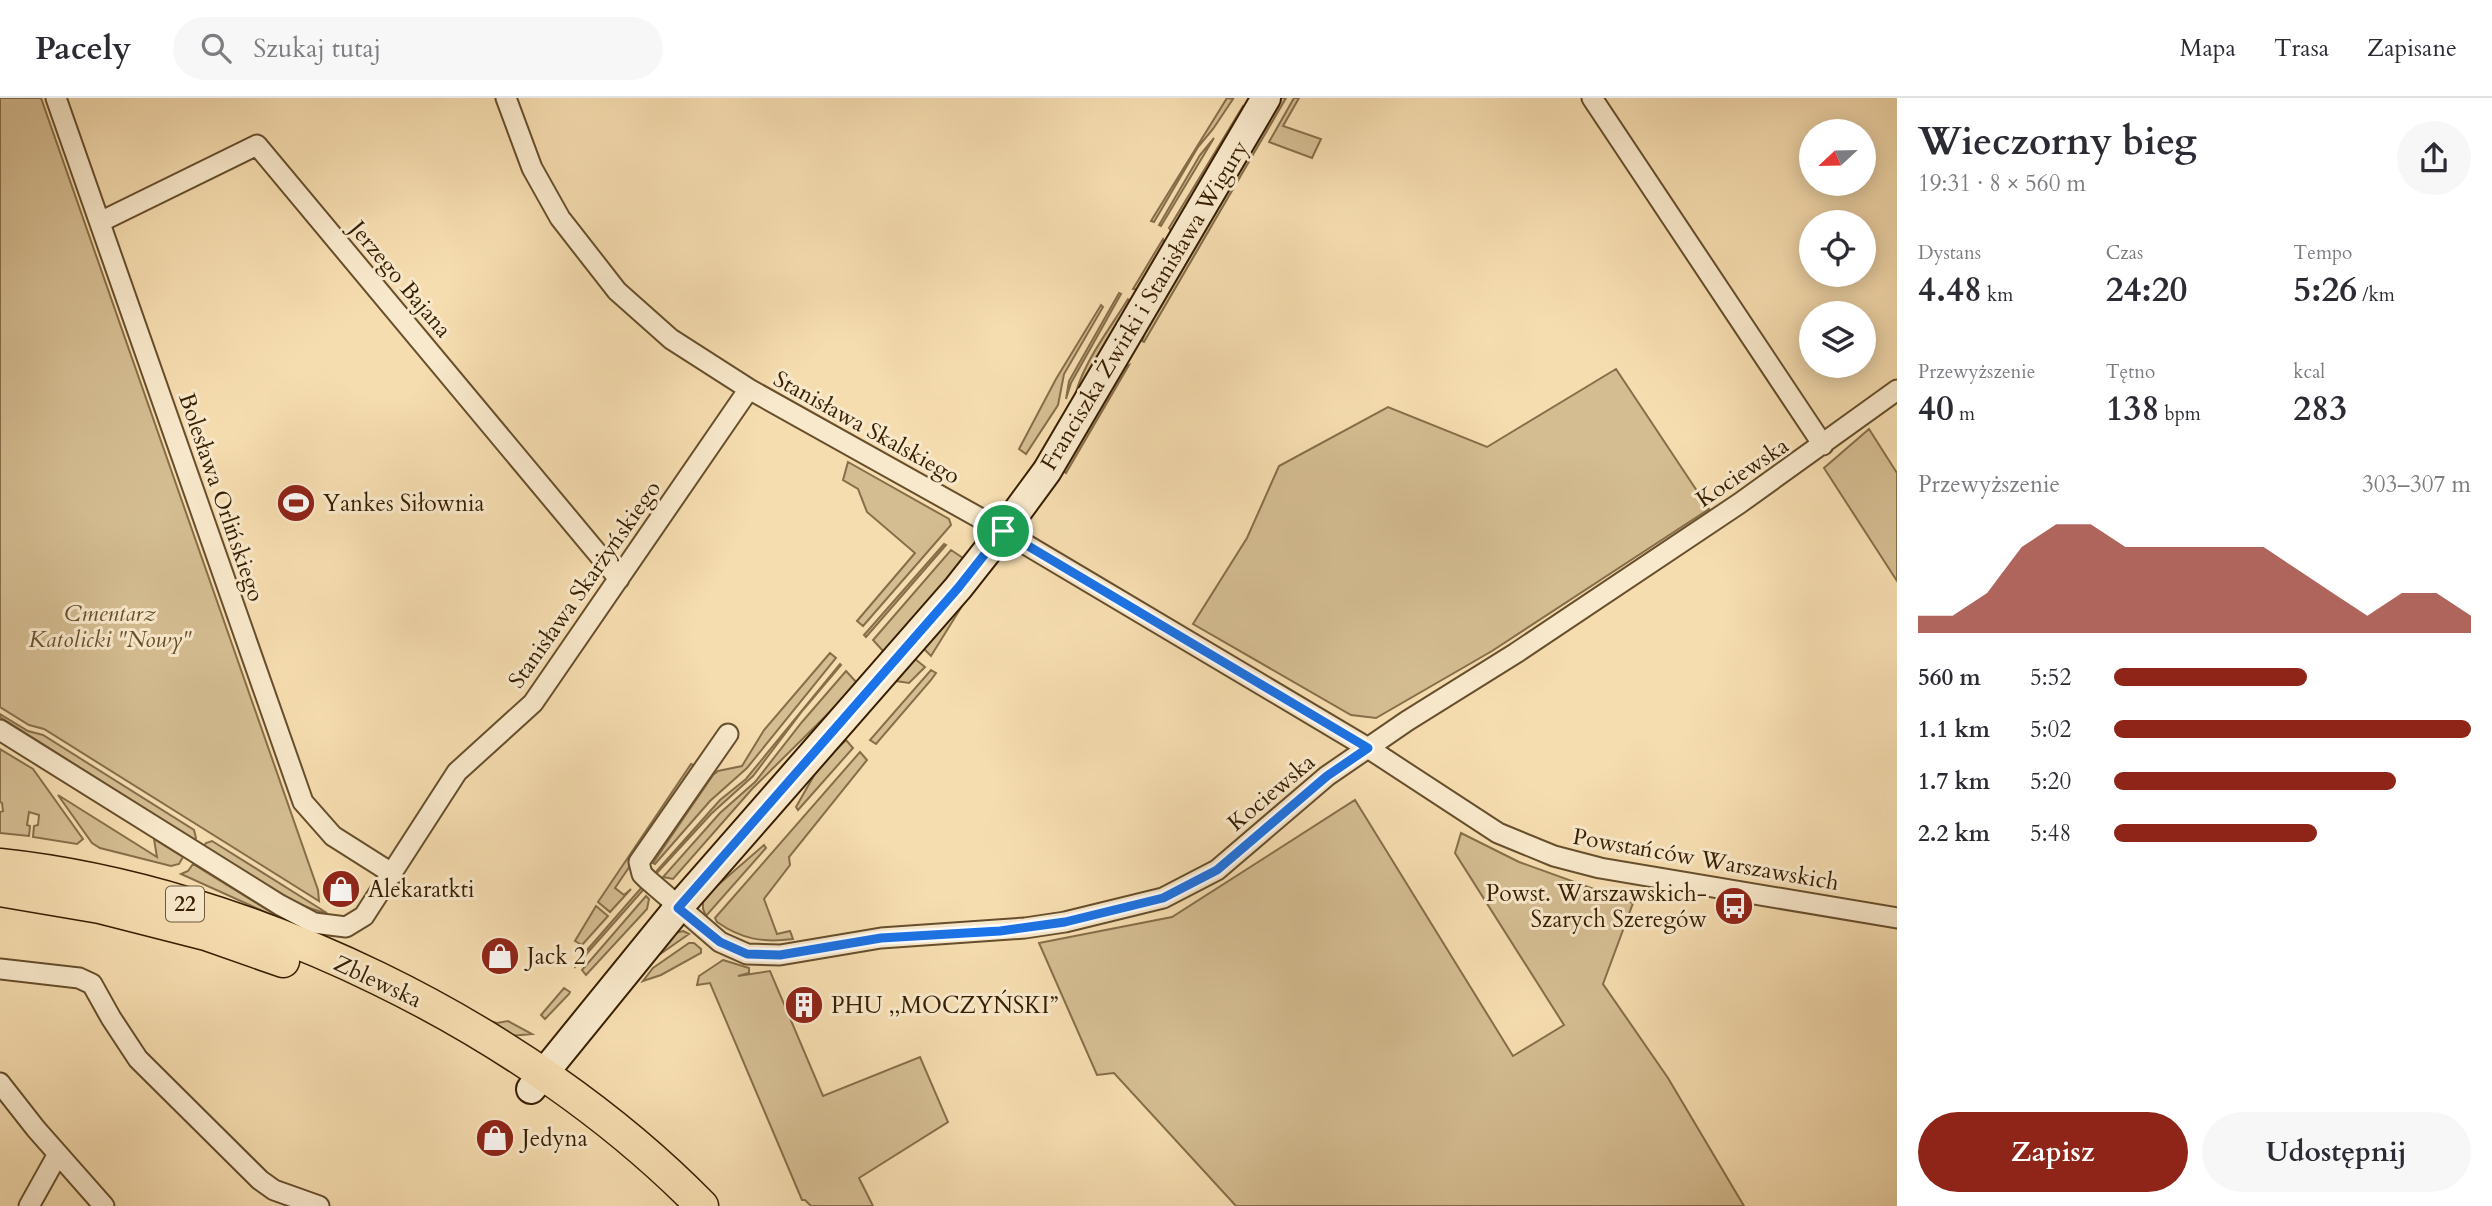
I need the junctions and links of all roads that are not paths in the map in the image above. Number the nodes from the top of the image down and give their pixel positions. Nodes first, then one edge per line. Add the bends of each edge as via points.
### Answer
1 (56, 98) edge
2 (506, 98) edge
3 (1266, 98) edge
4 (1592, 98) edge
5 (100, 222) junction
6 (749, 389) junction
7 (1897, 390) edge
8 (1823, 445) junction
9 (1003, 531) junction
10 (619, 579) junction
11 (0, 730) edge
12 (729, 734) dead end
13 (1368, 748) junction
14 (0, 865) edge
15 (393, 874) junction
16 (0, 890) edge
17 (678, 908) junction
18 (1897, 918) edge
19 (0, 969) edge
20 (536, 1082) junction
21 (0, 1083) edge
22 (58, 1154) junction
23 (29, 1206) edge
24 (104, 1206) edge
25 (319, 1206) edge
26 (675, 1206) edge
27 (702, 1206) edge

1 - 5 street, Bolesława Orlińskiego
2 - 6 street, Stanisława Skalskiego via 532,168 560,218 617,290 671,339
3 - 9 main road, Franciszka Żwirki i Stanisława Wigury via 1047,471
4 - 8 street
5 - 10 street, Jerzego Bajana via 257,145
5 - 15 street, Bolesława Orlińskiego via 303,802 333,836
6 - 9 street, Stanisława Skalskiego
6 - 10 street, Stanisława Skarżyńskiego
7 - 8 street, Kociewska
8 - 13 street, Kociewska
9 - 13 street, Stanisława Skalskiego
9 - 17 main road, Franciszka Żwirki i Stanisława Wigury
10 - 15 street, Stanisława Skarżyńskiego via 533,703 457,772
11 - 15 street, Stanisława Skarżyńskiego via 314,923 345,926 364,916
12 - 17 street, Kociewska via 639,862 642,874
13 - 17 street, Kociewska via 1327,776 1217,870 1163,898 1065,922 881,938 780,955 747,954 720,942
13 - 18 street, Powstańców Warszawskich via 1498,833 1554,856 1600,868
14 - 20 main road, Zblewska / 22 via 93,879 221,915 299,944 426,1003 483,1036
16 - 20 main road, Zblewska / 22 via 100,906 206,934 315,972
17 - 20 main road, Franciszka Żwirki i Stanisława Wigury
19 - 25 street via 91,983 138,1059 260,1180 274,1190
20 - 26 main road, Zblewska / 22
20 - 27 main road, Zblewska / 22 via 609,1123
21 - 22 street
22 - 23 street
22 - 24 street

